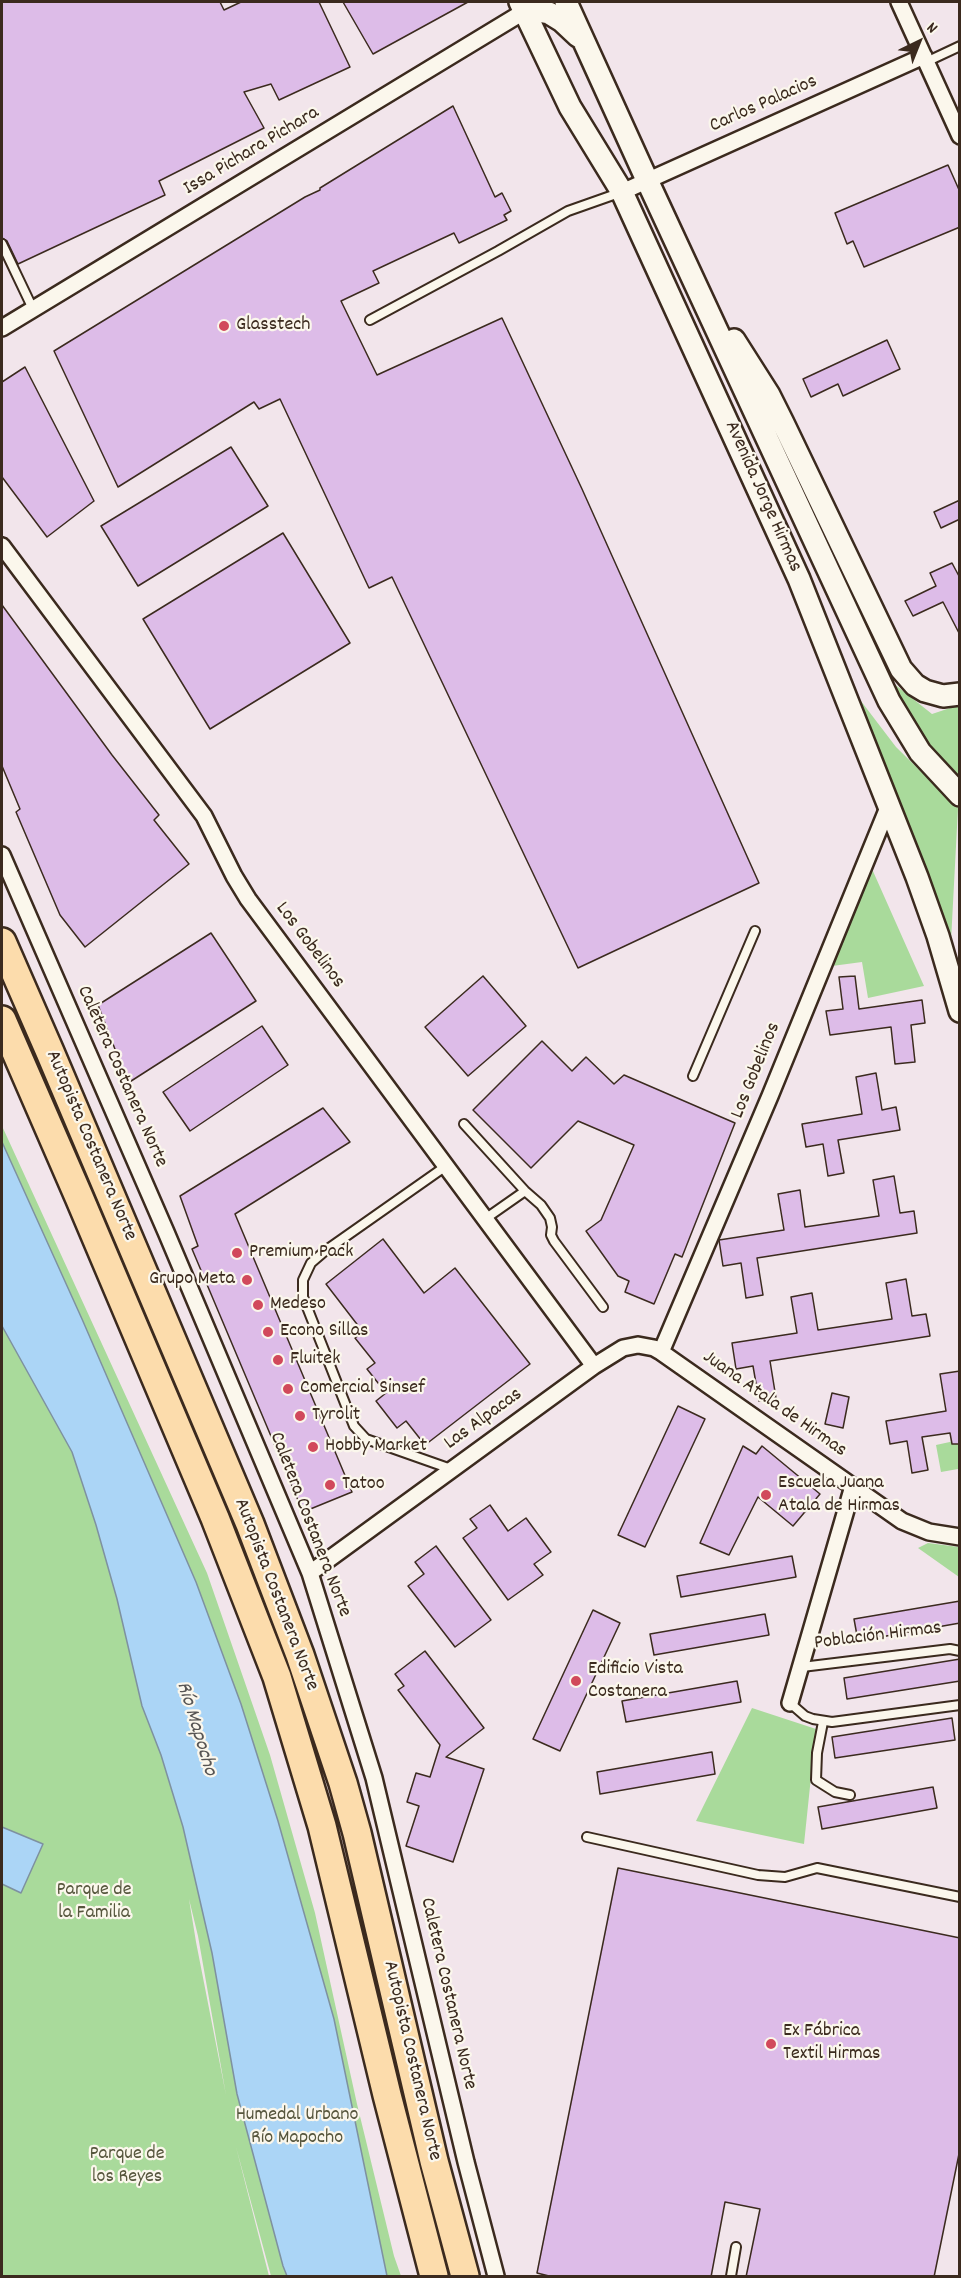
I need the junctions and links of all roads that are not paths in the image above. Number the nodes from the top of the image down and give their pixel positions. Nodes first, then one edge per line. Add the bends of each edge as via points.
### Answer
1 (566, 2) edge
2 (899, 2) edge
3 (525, 5) edge
4 (585, 44) junction
5 (960, 46) edge
6 (925, 59) junction
7 (960, 136) edge
8 (647, 180) junction
9 (622, 192) junction
10 (2, 244) edge
11 (695, 280) junction
12 (33, 309) junction
13 (370, 320) dead end
14 (2, 328) edge
15 (2, 546) edge
16 (960, 694) edge
17 (960, 795) edge
18 (889, 805) junction
19 (2, 855) edge
20 (755, 931) dead end
21 (2, 942) edge
22 (960, 1011) edge
23 (2, 1020) edge
24 (693, 1076) dead end
25 (464, 1124) dead end
26 (446, 1166) junction
27 (525, 1191) junction
28 (485, 1219) junction
29 (603, 1307) dead end
30 (661, 1352) junction
31 (594, 1366) junction
32 (453, 1469) junction
33 (853, 1486) junction
34 (960, 1537) edge
35 (310, 1573) junction
36 (960, 1651) edge
37 (802, 1667) junction
38 (790, 1703) joint
39 (960, 1705) edge
40 (823, 1722) junction
41 (850, 1795) dead end
42 (587, 1837) dead end
43 (960, 1897) edge
44 (736, 2247) dead end
45 (434, 2277) edge
46 (465, 2277) edge
47 (496, 2277) edge
48 (730, 2277) edge

1 - 4 street, Avenida Jorge Hirmas
2 - 6 street
3 - 4 street via 556,17
3 - 9 street, Avenida Jorge Hirmas via 570,107
3 - 12 street, Issa Pichara Pichara
4 - 8 street, Avenida Jorge Hirmas
5 - 6 lane
6 - 7 street
6 - 8 street, Carlos Palacios
8 - 9 street, Carlos Palacios
8 - 11 street, Avenida Jorge Hirmas
9 - 13 lane via 568,211
9 - 18 street, Avenida Jorge Hirmas via 799,579
10 - 12 lane
11 - 16 street via 769,396 901,669 925,691 943,696
11 - 17 street, Avenida Jorge Hirmas via 889,701 920,752
12 - 14 street, Issa Pichara Pichara
15 - 26 street, Los Gobelinos via 196,805 244,894
18 - 22 street, Avenida Jorge Hirmas via 928,907
18 - 30 street, Los Gobelinos
19 - 35 street, Caletera Costanera Norte
20 - 24 lane
21 - 46 highway, Autopista Costanera Norte via 250,1524 303,1665 357,1833
23 - 45 highway, Autopista Costanera Norte via 224,1539 277,1677 322,1826
25 - 27 lane
26 - 28 street, Los Gobelinos
26 - 32 lane via 311,1263 303,1280 303,1297 354,1426 366,1439
27 - 28 lane
27 - 29 lane via 541,1204 550,1218 554,1241
28 - 31 street, Los Gobelinos
30 - 31 street, Las Alpacas via 646,1345 630,1346
30 - 33 street, Juana Atala de Hirmas
31 - 32 street, Las Alpacas
32 - 35 street, Las Alpacas
33 - 34 street, Juana Atala de Hirmas via 902,1521 929,1532
33 - 37 street, Población Hirmas
35 - 47 street, Caletera Costanera Norte via 374,1778
36 - 37 lane, Población Hirmas
37 - 38 street, Población Hirmas
38 - 40 lane, Población Hirmas via 805,1716
39 - 40 lane
40 - 41 lane via 816,1780 835,1792
42 - 43 lane via 758,1875 785,1876 817,1868
44 - 48 lane

